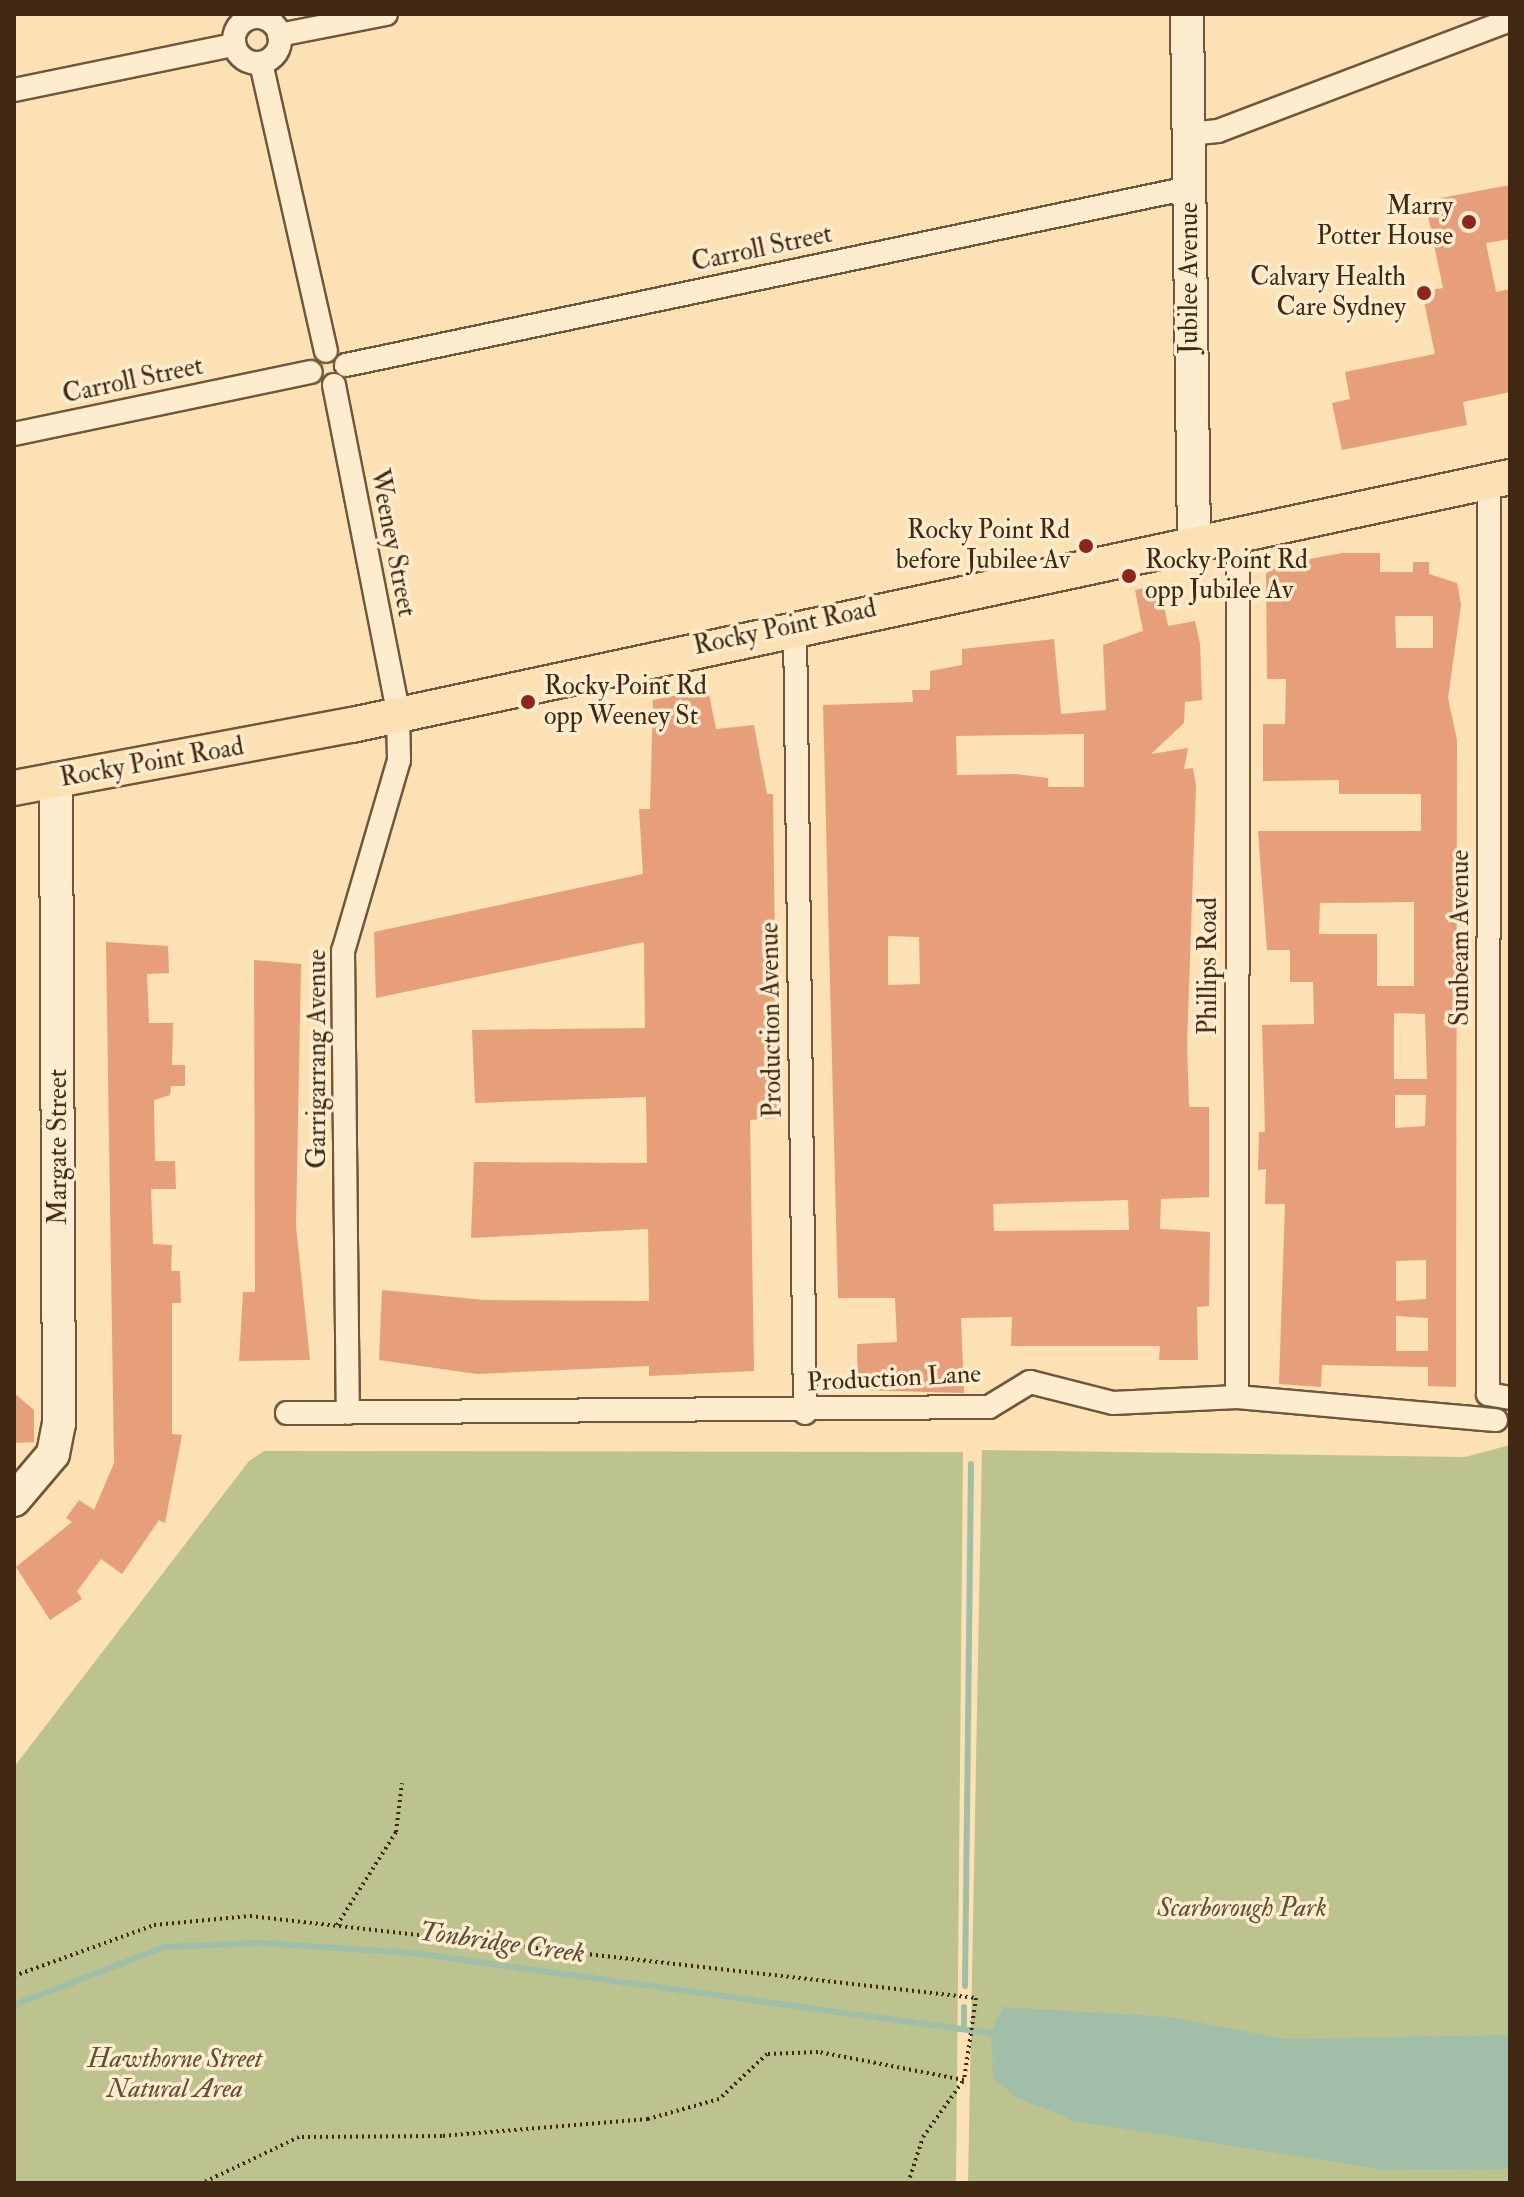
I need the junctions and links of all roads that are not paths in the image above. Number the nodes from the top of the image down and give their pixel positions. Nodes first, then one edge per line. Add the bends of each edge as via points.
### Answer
1 (386, 14) edge
2 (1187, 14) edge
3 (252, 15) edge
4 (1510, 20) edge
5 (279, 35) junction
6 (234, 45) junction
7 (261, 63) junction
8 (14, 90) edge
9 (1189, 134) junction
10 (1189, 188) junction
11 (326, 351) junction
12 (346, 365) junction
13 (311, 372) junction
14 (334, 385) junction
15 (14, 434) edge
16 (1500, 480) edge
17 (1238, 534) junction
18 (1194, 543) junction
19 (795, 626) junction
20 (398, 712) junction
21 (56, 779) junction
22 (14, 788) edge
23 (1499, 804) edge
24 (1499, 1396) edge
25 (1237, 1397) junction
26 (287, 1413) dead end
27 (348, 1413) junction
28 (805, 1413) junction
29 (1496, 1420) dead end
30 (14, 1500) edge

1 - 5 street
2 - 9 street, Jubilee Avenue
3 - 5 street via 266,18
3 - 6 street via 239,24
4 - 9 street via 1218,131
5 - 7 street via 274,56
6 - 7 street via 241,57
6 - 8 street
7 - 11 street
9 - 10 street, Jubilee Avenue
10 - 12 street, Carroll Street
10 - 18 street, Jubilee Avenue
11 - 12 street
11 - 13 street via 314,358
12 - 14 street
13 - 14 street via 320,384
13 - 15 street, Carroll Street
14 - 20 street, Weeney Street
16 - 17 main road, Rocky Point Road
16 - 23 street, Sunbeam Avenue
17 - 18 main road, Rocky Point Road
17 - 25 street, Phillips Road
18 - 19 main road, Rocky Point Road
19 - 20 main road, Rocky Point Road
19 - 28 street, Production Avenue
20 - 21 main road, Rocky Point Road
20 - 27 street, Garrigarrang Avenue via 399,760 343,951
21 - 22 main road, Rocky Point Road
21 - 30 street, Margate Street via 59,1424 53,1454
23 - 24 street, Sunbeam Avenue
25 - 28 street, Production Lane via 1113,1403 1030,1382 989,1407
25 - 29 street, Production Lane
26 - 27 street, Production Lane
27 - 28 street, Production Lane

